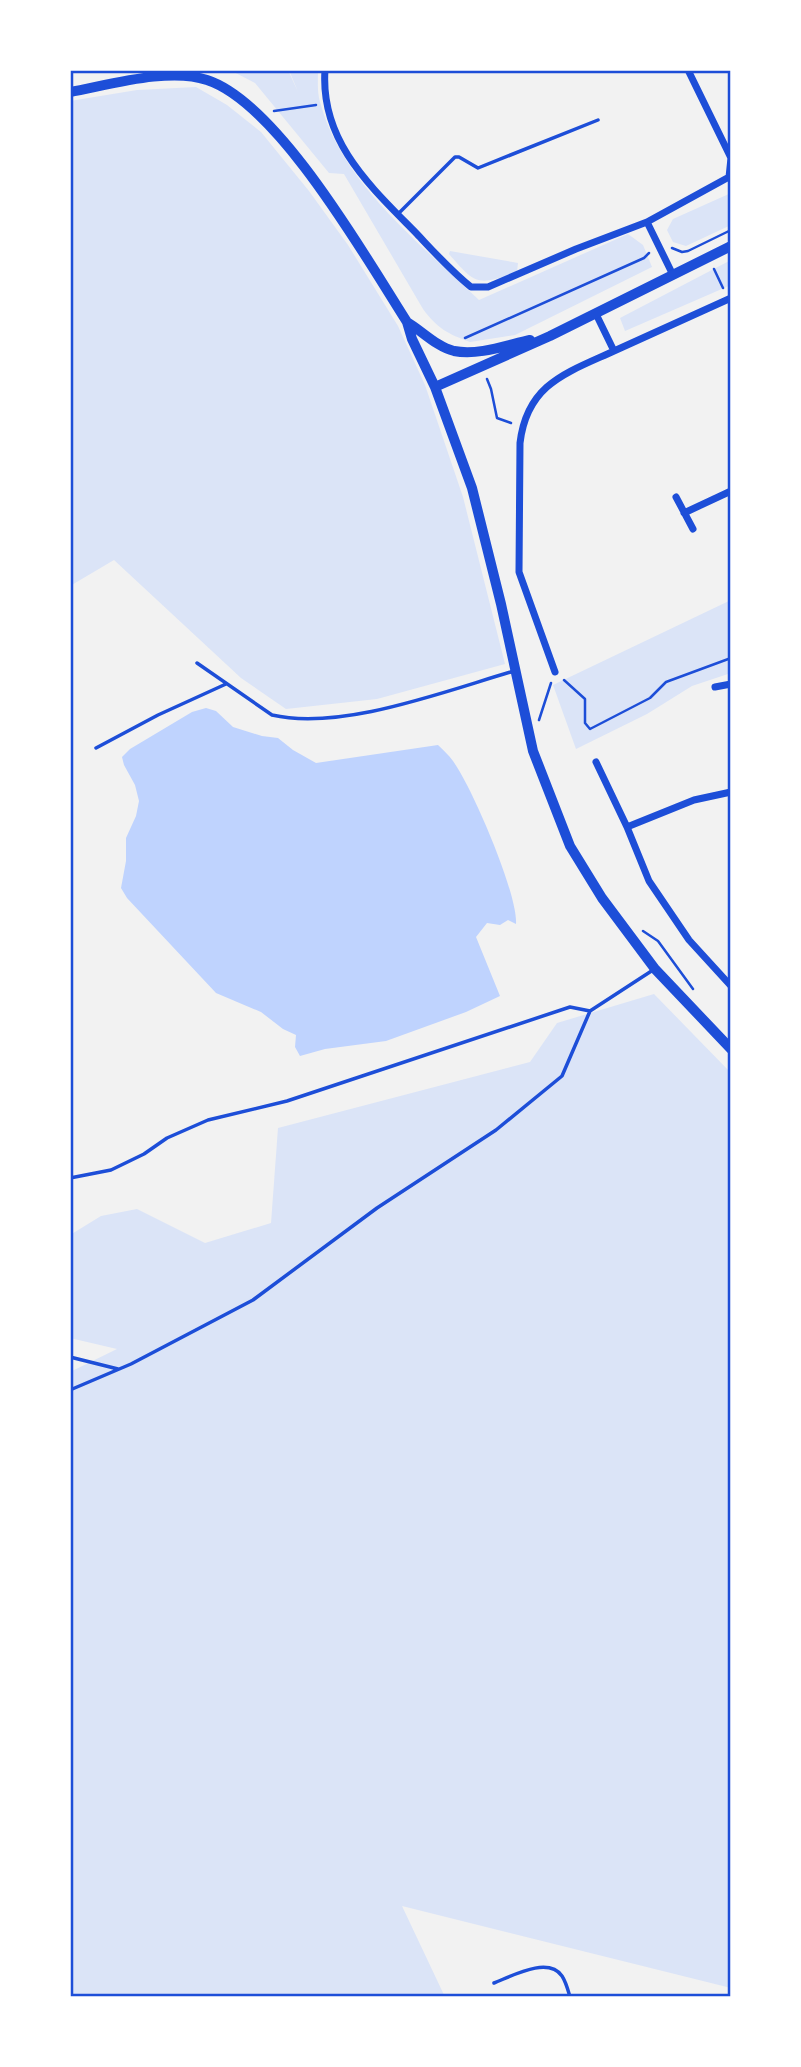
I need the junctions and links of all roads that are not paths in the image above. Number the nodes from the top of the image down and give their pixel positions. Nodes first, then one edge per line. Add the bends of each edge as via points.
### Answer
1 (325, 70) edge
2 (688, 70) edge
3 (70, 92) edge
4 (598, 120) dead end
5 (397, 214) junction
6 (648, 222) junction
7 (731, 246) edge
8 (673, 275) junction
9 (731, 298) edge
10 (596, 314) junction
11 (407, 322) junction
12 (550, 336) junction
13 (614, 351) junction
14 (435, 387) junction
15 (731, 491) edge
16 (676, 497) dead end
17 (684, 513) junction
18 (693, 529) dead end
19 (198, 663) dead end
20 (516, 670) junction
21 (555, 672) road end
22 (226, 684) junction
23 (731, 684) edge
24 (715, 687) dead end
25 (96, 748) dead end
26 (596, 762) dead end
27 (731, 793) edge
28 (627, 827) junction
29 (655, 969) junction
30 (731, 986) edge
31 (590, 1011) junction
32 (731, 1049) edge
33 (70, 1178) edge
34 (70, 1357) edge
35 (120, 1369) junction
36 (70, 1390) edge
37 (494, 1983) dead end
38 (570, 1997) edge

1 - 5 street via 326,103 336,134 363,179
2 - 6 street via 730,158 729,177
3 - 11 main road via 186,76 206,79 242,100 282,140 335,210
4 - 5 lane via 478,168 455,157
5 - 6 street via 471,287 488,287
6 - 8 street
7 - 8 main road
8 - 10 main road
9 - 13 street
10 - 12 main road
10 - 13 street
11 - 12 main road via 454,351 481,351
11 - 14 main road
12 - 14 main road
13 - 21 street via 544,388 522,428 519,572
14 - 20 main road via 472,488
15 - 17 street
16 - 17 street
17 - 18 street
19 - 22 lane
20 - 22 lane via 377,709 316,719 272,715
20 - 29 main road via 533,751 570,846
22 - 25 lane
23 - 24 street
26 - 28 street
27 - 28 street via 694,800
28 - 30 street via 649,881 689,940
29 - 31 lane
29 - 32 main road
31 - 33 lane via 570,1007 288,1101 208,1120 111,1170
31 - 35 lane via 562,1076 496,1130 377,1208 253,1300
34 - 35 lane
35 - 36 lane
37 - 38 lane via 540,1967 552,1968 562,1974

